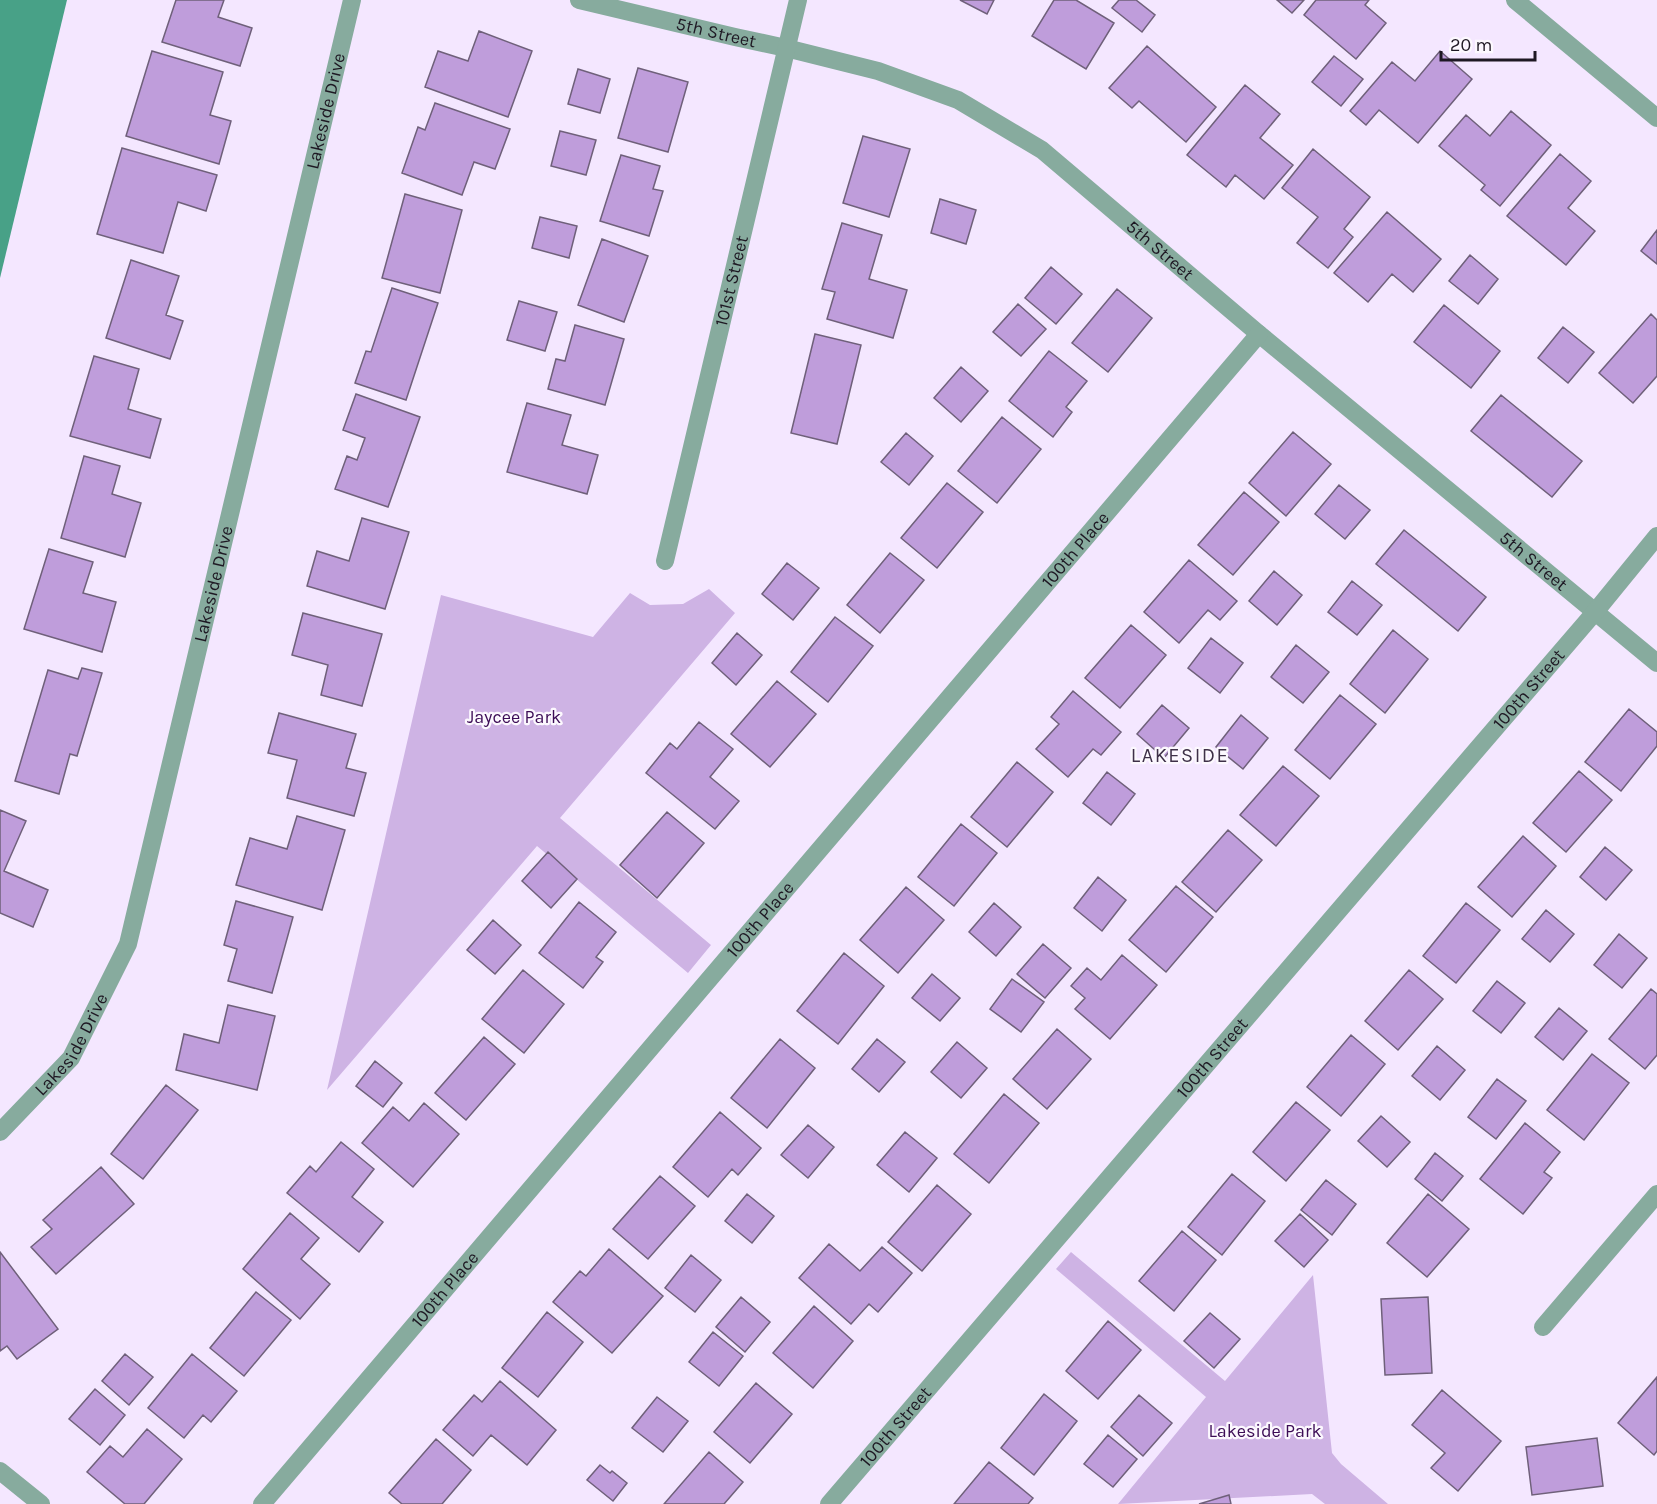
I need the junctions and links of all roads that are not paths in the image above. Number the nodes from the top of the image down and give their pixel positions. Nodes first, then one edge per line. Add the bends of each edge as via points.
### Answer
1 (352, 0) edge
2 (579, 0) edge
3 (798, 0) edge
4 (1515, 0) edge
5 (786, 48) junction
6 (1657, 118) edge
7 (1259, 334) junction
8 (1657, 536) edge
9 (665, 561) dead end
10 (1595, 612) junction
11 (1657, 663) edge
12 (0, 1132) edge
13 (1657, 1194) edge
14 (1543, 1327) dead end
15 (0, 1471) edge
16 (41, 1504) edge
17 (262, 1504) edge
18 (829, 1504) edge

1 - 12 street, Lakeside Drive via 128,944 71,1058
2 - 5 street, 5th Street
3 - 5 street, 101st Street
4 - 6 street
5 - 7 street, 5th Street via 878,71 958,100 1042,150
5 - 9 street, 101st Street
7 - 10 street, 5th Street
7 - 17 street, 100th Place
8 - 10 street, 100th Street
10 - 11 street, 5th Street
10 - 18 street, 100th Street
13 - 14 street
15 - 16 street

